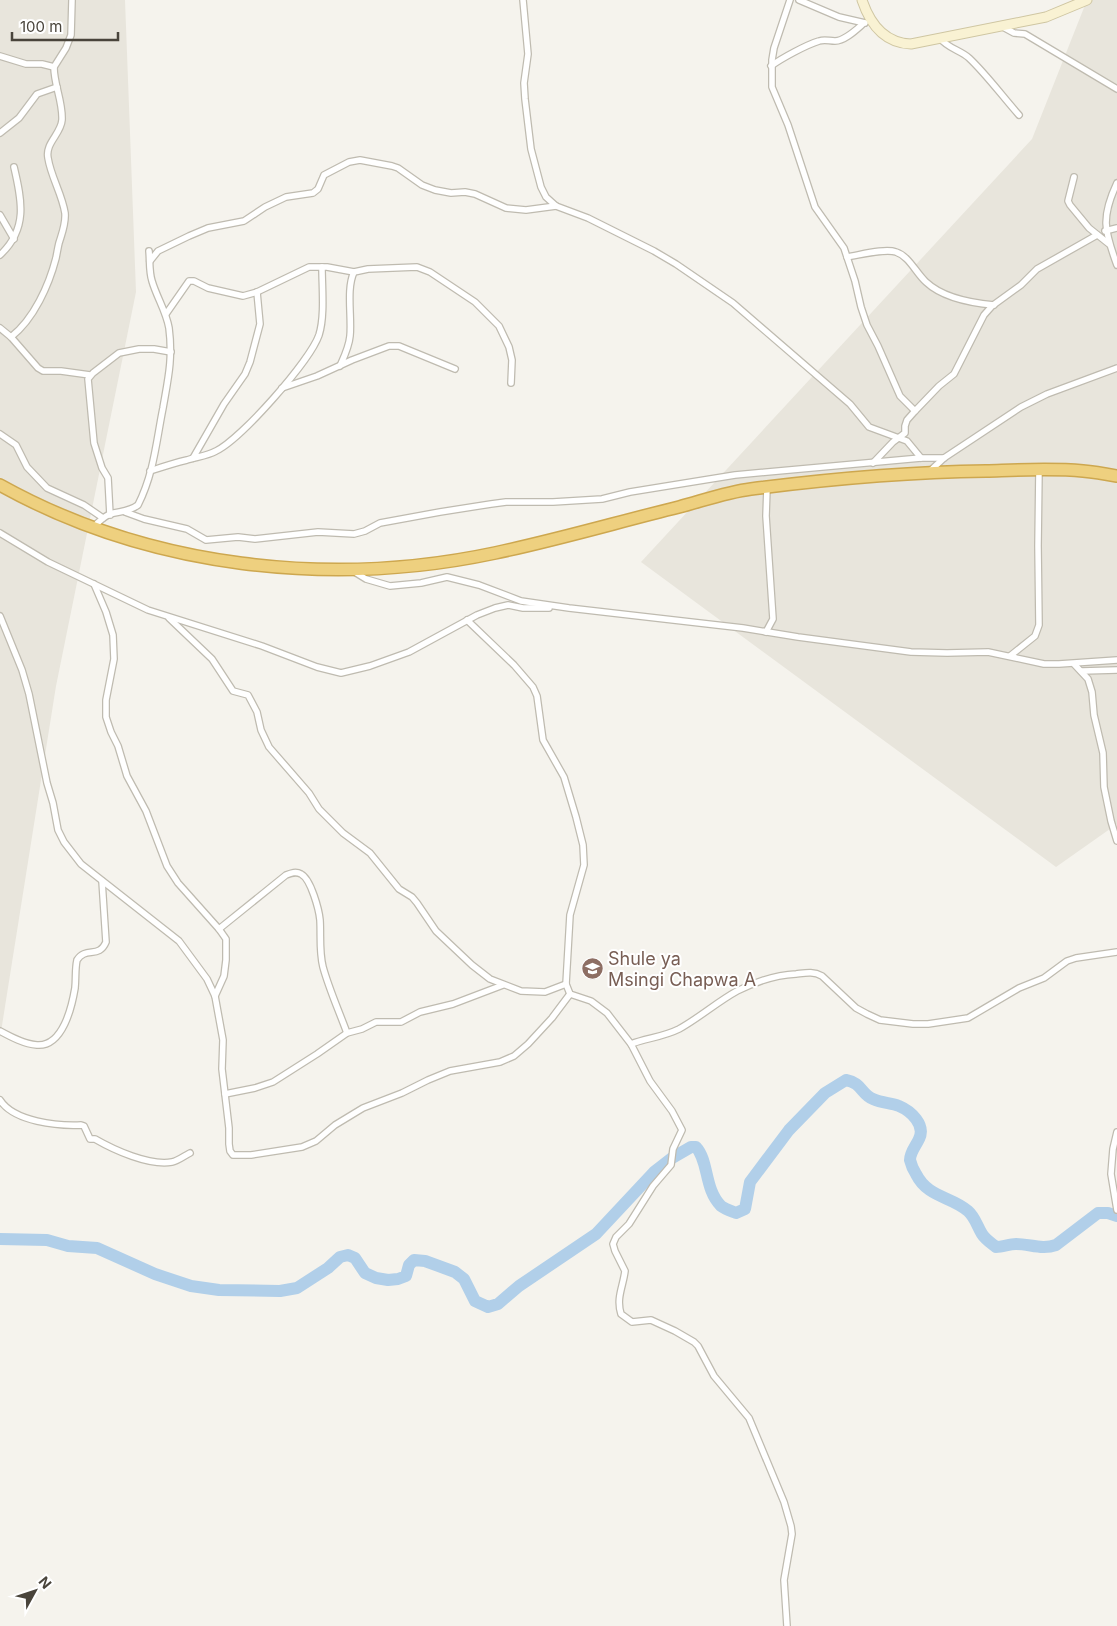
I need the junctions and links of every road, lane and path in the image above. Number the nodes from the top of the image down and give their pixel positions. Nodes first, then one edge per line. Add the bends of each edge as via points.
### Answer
1 (72, 0) edge
2 (523, 0) edge
3 (790, 0) edge
4 (799, 0) edge
5 (862, 0) edge
6 (1087, 0) edge
7 (864, 23) junction
8 (874, 26) junction
9 (1003, 26) junction
10 (940, 38) junction
11 (0, 56) edge
12 (771, 66) junction
13 (54, 67) junction
14 (57, 87) junction
15 (1117, 89) edge
16 (1019, 114) dead end
17 (0, 133) edge
18 (14, 167) dead end
19 (1074, 177) dead end
20 (1117, 183) edge
21 (556, 206) junction
22 (0, 215) edge
23 (1117, 228) edge
24 (1105, 231) junction
25 (1097, 235) junction
26 (14, 239) junction
27 (1109, 244) junction
28 (149, 251) dead end
29 (0, 255) edge
30 (847, 257) junction
31 (150, 261) junction
32 (1117, 265) edge
33 (322, 267) junction
34 (354, 272) junction
35 (257, 292) junction
36 (994, 304) junction
37 (166, 314) junction
38 (0, 328) edge
39 (11, 336) junction
40 (171, 352) junction
41 (340, 366) junction
42 (1117, 368) edge
43 (455, 369) dead end
44 (90, 375) junction
45 (511, 383) dead end
46 (281, 389) junction
47 (915, 411) junction
48 (0, 434) edge
49 (898, 437) junction
50 (193, 458) junction
51 (922, 458) junction
52 (944, 458) junction
53 (873, 462) junction
54 (1039, 470) junction
55 (150, 472) junction
56 (929, 472) junction
57 (1117, 476) edge
58 (0, 485) edge
59 (767, 488) junction
60 (125, 512) junction
61 (110, 514) junction
62 (103, 518) junction
63 (93, 527) junction
64 (0, 533) edge
65 (349, 569) junction
66 (94, 584) junction
67 (564, 607) junction
68 (0, 616) edge
69 (169, 617) junction
70 (467, 620) junction
71 (766, 632) junction
72 (1010, 656) junction
73 (1117, 660) edge
74 (1074, 664) junction
75 (1117, 670) edge
76 (1082, 671) junction
77 (1117, 841) edge
78 (102, 881) junction
79 (220, 929) junction
80 (1117, 952) edge
81 (566, 984) junction
82 (503, 985) junction
83 (570, 994) junction
84 (216, 996) junction
85 (0, 1031) edge
86 (347, 1033) junction
87 (631, 1044) junction
88 (225, 1094) junction
89 (0, 1100) edge
90 (1117, 1132) edge
91 (190, 1154) dead end
92 (1117, 1210) edge
93 (786, 1626) edge

1 - 13 street via 71,35
2 - 21 street via 528,54 524,83 531,149 541,187
3 - 12 street
4 - 7 street via 839,17
5 - 8 street
6 - 9 street via 1046,17
7 - 8 street via 870,22
7 - 12 street via 840,40 819,41
8 - 10 street via 884,36 903,43
9 - 10 street
9 - 15 street via 1014,33 1025,34
10 - 16 street via 979,67
11 - 13 street via 26,64
12 - 30 street via 772,86 815,207
13 - 14 street
14 - 17 street via 37,94 19,118
14 - 39 street via 61,127 48,151 48,158 62,198 65,225 40,297 24,325
18 - 26 street via 21,207
19 - 25 street via 1068,201 1074,212
20 - 24 street via 1106,214
21 - 31 street via 526,210 506,208 475,194 435,190 392,166 353,160 324,176 314,193 286,197 250,219 208,228 158,251
21 - 49 street via 600,223 682,268 749,315 850,404 868,427
22 - 26 street
23 - 24 street
24 - 27 street
25 - 27 street
25 - 36 street via 1037,270
26 - 29 street
27 - 32 street
28 - 31 street
30 - 36 street via 895,251 904,256 927,283 942,292 978,303
30 - 47 street via 867,325 900,396
31 - 37 street via 152,282
33 - 34 street
33 - 35 street via 309,268
33 - 46 street via 318,337
34 - 41 street via 350,338
34 - 45 street via 417,267 475,302 499,326 509,347
35 - 37 street via 238,295 189,281
35 - 50 street via 260,324 250,362
36 - 47 street via 984,315 954,374
37 - 40 street
38 - 39 street
39 - 44 street via 43,371
40 - 44 street via 139,349 119,353
40 - 55 street via 158,444
41 - 43 street via 394,345
41 - 46 street
42 - 52 street via 1020,407
44 - 61 street via 88,386 93,437 108,478
46 - 50 street via 228,444
47 - 49 street via 907,420 905,432
48 - 62 street via 16,445 27,467 47,488
49 - 51 street via 907,441
49 - 53 street
50 - 55 street
51 - 52 street
51 - 53 street
52 - 56 street
53 - 60 street via 735,474 602,499 492,504 380,524 354,534 318,532 206,540 187,529
54 - 56 highway
54 - 57 highway
54 - 72 street via 1039,625 1034,636
55 - 60 street via 138,505
56 - 59 highway
58 - 63 highway via 48,510
59 - 65 highway via 750,489 488,554 406,568
59 - 71 street via 773,619
60 - 61 street
61 - 62 street
62 - 63 street
63 - 65 highway via 177,552 234,562 304,569
64 - 66 street via 48,562
65 - 67 street via 366,579 390,586 447,577 479,584 521,600
66 - 69 street
66 - 79 street via 112,635 114,659 106,717 127,776 146,811 167,866 178,883
67 - 70 street via 508,605
67 - 71 street
68 - 78 street via 30,694 58,830 81,864
69 - 70 street via 341,673 409,652
69 - 82 street via 212,659 233,691 248,695 269,747 329,820 370,853 399,889 412,897 436,931 472,965
70 - 81 street via 533,687 543,740 564,777 576,817 584,865 570,915
71 - 72 street via 911,652 988,652
72 - 74 street via 1044,664
73 - 74 street
74 - 76 street
75 - 76 street
76 - 77 street via 1092,692 1103,753 1104,787
78 - 84 street via 179,941
78 - 85 street via 106,942 99,952 85,953 77,960 71,1007 59,1034 50,1042 38,1045
79 - 84 street via 226,939 226,960
79 - 86 street via 286,875 300,873 306,878 316,903 323,966
80 - 87 street via 1067,961 1044,978 968,1018 928,1024 880,1020 856,1008 818,974 785,974 736,992 699,1018 667,1034
81 - 82 street via 546,992 521,991
81 - 83 street
82 - 86 street via 453,1004 420,1012 401,1022 376,1022
83 - 87 street via 602,1008
83 - 88 street via 538,1034 514,1056 500,1062 457,1069 428,1080 363,1108 302,1147 233,1155 229,1144
84 - 88 street via 223,1040
86 - 88 street via 273,1082
87 - 93 street via 650,1081 682,1130 673,1150 671,1166 616,1237 615,1251 625,1271 618,1306 621,1314 632,1322 645,1319 659,1322 694,1342 714,1376 749,1418 791,1526 784,1580
89 - 91 street via 9,1111 42,1122 59,1126 81,1125 90,1139 135,1158 172,1162
90 - 92 street via 1111,1174

